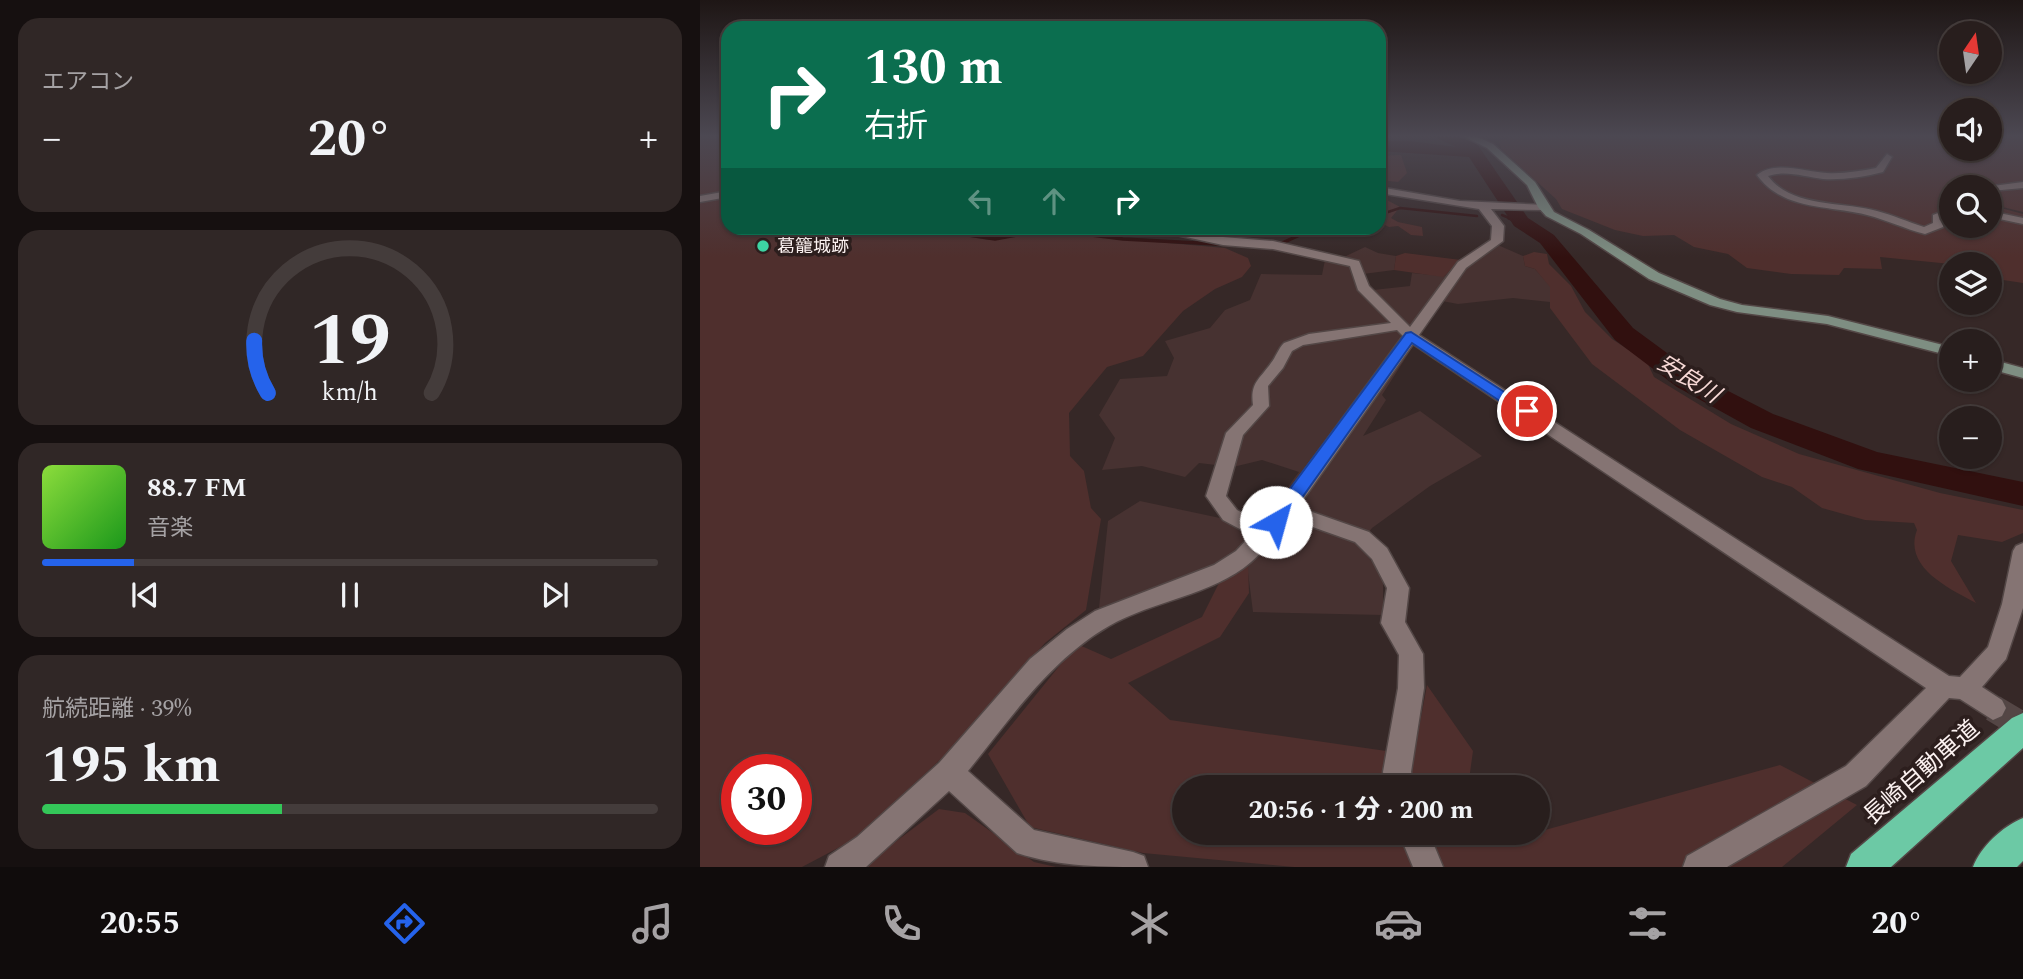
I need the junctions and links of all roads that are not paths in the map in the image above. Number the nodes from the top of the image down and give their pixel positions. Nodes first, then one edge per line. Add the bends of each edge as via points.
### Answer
1 (1522, 175) edge
2 (1762, 175) edge
3 (2023, 185) edge
4 (2002, 187) edge
5 (1386, 192) edge
6 (721, 195) edge
7 (700, 199) edge
8 (1537, 207) junction
9 (1487, 208) junction
10 (2002, 217) edge
11 (2023, 221) edge
12 (1939, 225) edge
13 (1190, 235) edge
14 (1406, 330) junction
15 (1939, 349) edge
16 (2002, 367) edge
17 (2023, 373) edge
18 (1286, 510) junction
19 (1266, 533) junction
20 (2023, 551) edge
21 (1954, 687) junction
22 (1993, 708) tunnel mouth
23 (2023, 728) edge
24 (949, 772) junction
25 (1398, 775) edge
26 (2023, 836) edge
27 (1420, 845) edge
28 (840, 867) edge
29 (1133, 867) edge
30 (1428, 867) edge
31 (1698, 867) edge
32 (1864, 867) edge
33 (1991, 867) edge

1 - 8 street via 1531,184
2 - 12 street via 1769,185 1804,201 1873,213 1925,231
3 - 4 street
5 - 9 street
6 - 7 street
8 - 9 street
8 - 15 street via 1654,276 1715,302 1828,320
9 - 14 street via 1498,226 1497,242 1462,265
10 - 11 street
13 - 14 street via 1273,245 1355,264 1363,287
14 - 18 street
14 - 19 street via 1291,344 1280,363 1262,379 1258,390 1261,406 1234,433 1216,496 1229,517
14 - 21 street
16 - 17 street
18 - 19 street
18 - 25 street via 1362,537 1380,554 1398,588 1392,623 1411,654 1411,688
19 - 24 street via 1222,571 1103,618 1075,636 1039,666
20 - 21 street via 1998,652
21 - 22 street
21 - 31 street via 1856,776
23 - 32 highway, 長崎自動車道
24 - 28 street via 868,848
24 - 29 street via 1027,843
26 - 33 highway
27 - 30 street

